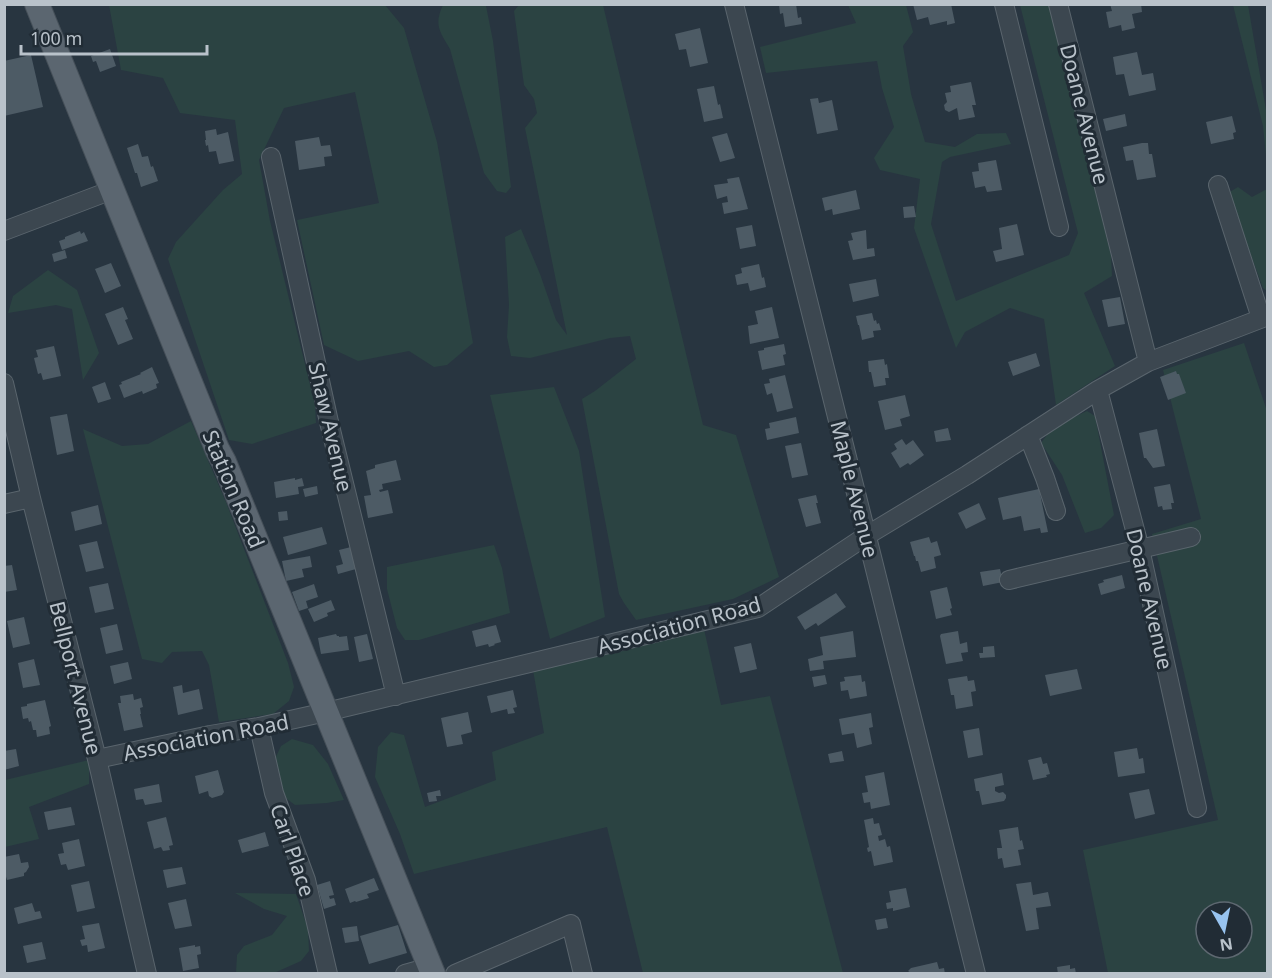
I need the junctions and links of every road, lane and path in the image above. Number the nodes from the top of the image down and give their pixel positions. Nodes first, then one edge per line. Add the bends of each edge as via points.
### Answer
1 (37, 4) edge
2 (735, 4) edge
3 (1004, 4) edge
4 (1058, 4) edge
5 (271, 157) dead end
6 (1218, 184) dead end
7 (112, 190) junction
8 (1059, 227) dead end
9 (4, 231) edge
10 (1264, 317) edge
11 (1148, 362) junction
12 (4, 382) edge
13 (1098, 390) junction
14 (1028, 435) junction
15 (31, 498) junction
16 (4, 504) edge
17 (1056, 510) dead end
18 (866, 536) junction
19 (1191, 537) dead end
20 (1140, 549) junction
21 (1009, 579) dead end
22 (396, 696) junction
23 (326, 712) junction
24 (259, 727) junction
25 (97, 759) junction
26 (1197, 808) dead end
27 (431, 970) edge
28 (147, 974) edge
29 (328, 974) edge
30 (405, 974) edge
31 (455, 974) edge
32 (583, 974) edge
33 (976, 974) edge

1 - 7 main road, Station Road
2 - 18 street, Maple Avenue
3 - 8 street
4 - 11 street, Doane Avenue
5 - 22 street, Shaw Avenue via 329,422
6 - 10 street
7 - 9 street
7 - 23 main road, Station Road
10 - 11 street, Association Road
11 - 13 street, Association Road
12 - 15 street, Bellport Avenue
13 - 14 street, Association Road
13 - 20 street, Doane Avenue
14 - 17 street
14 - 18 street, Association Road
15 - 16 street
15 - 25 street, Bellport Avenue
18 - 22 street, Association Road via 758,608
18 - 33 street, Maple Avenue
19 - 20 street
20 - 21 street
20 - 26 street, Doane Avenue
22 - 23 street, Association Road
23 - 24 street, Association Road
23 - 27 main road, Station Road
24 - 25 street, Association Road
24 - 29 street, Carl Place via 274,793 306,880
25 - 28 street, Bellport Avenue
27 - 30 street
31 - 32 street via 571,924

